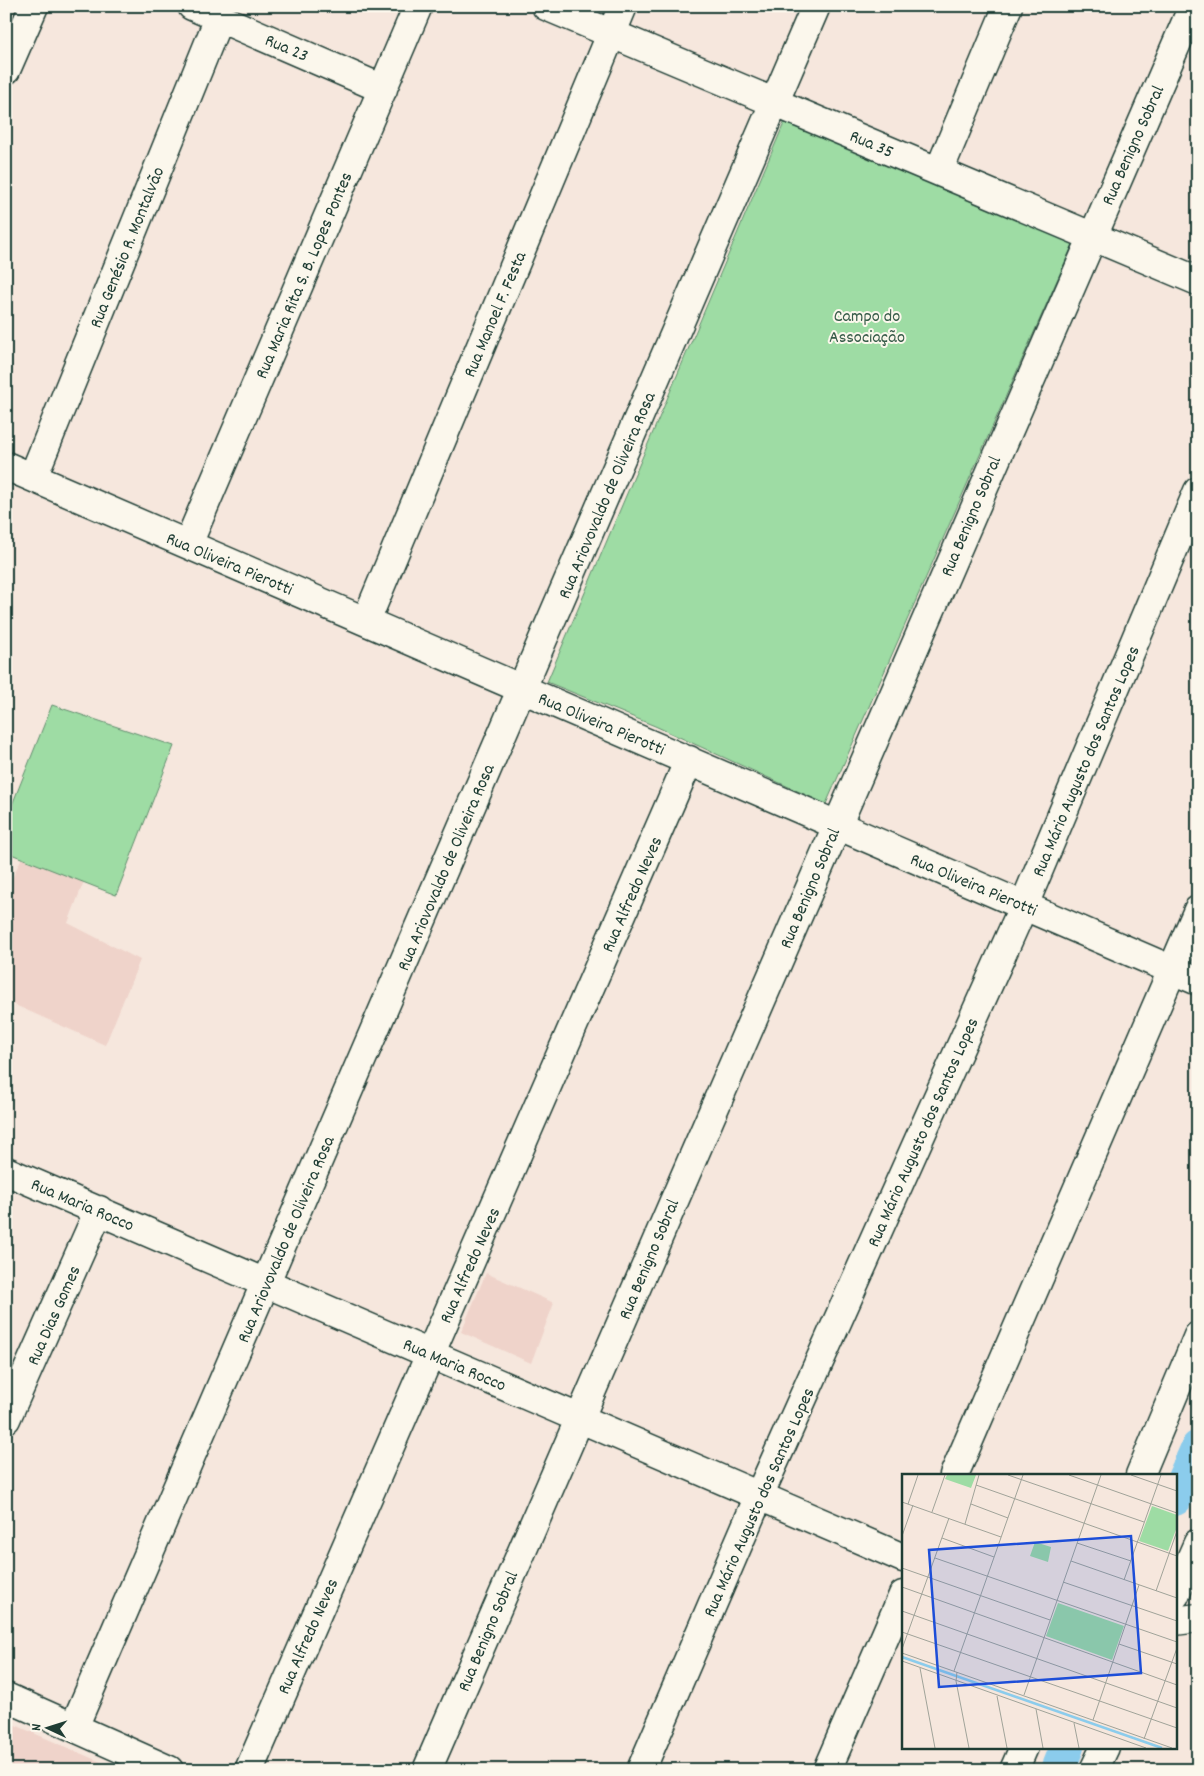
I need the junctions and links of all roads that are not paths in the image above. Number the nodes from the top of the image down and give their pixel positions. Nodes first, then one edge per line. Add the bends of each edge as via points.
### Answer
1 (34, 6) edge
2 (192, 6) edge
3 (418, 6) edge
4 (546, 6) edge
5 (623, 6) edge
6 (816, 6) edge
7 (1008, 6) edge
8 (1193, 6) edge
9 (219, 18) junction
10 (611, 34) junction
11 (6, 70) edge
12 (383, 89) junction
13 (775, 102) junction
14 (939, 171) junction
15 (1092, 236) junction
16 (1198, 281) edge
17 (6, 466) edge
18 (33, 477) junction
19 (1198, 491) edge
20 (188, 544) junction
21 (366, 622) junction
22 (522, 689) junction
23 (689, 760) junction
24 (837, 825) junction
25 (1024, 905) junction
26 (1198, 910) edge
27 (1172, 970) junction
28 (1198, 981) edge
29 (6, 1170) edge
30 (99, 1210) junction
31 (266, 1283) junction
32 (1198, 1336) edge
33 (431, 1354) junction
34 (579, 1418) junction
35 (6, 1419) edge
36 (954, 1474) edge
37 (1140, 1474) edge
38 (759, 1496) junction
39 (1198, 1543) edge
40 (902, 1558) edge
41 (1176, 1593) edge
42 (902, 1597) edge
43 (1198, 1618) edge
44 (1176, 1621) edge
45 (6, 1698) edge
46 (74, 1727) junction
47 (1024, 1748) edge
48 (1105, 1748) edge
49 (169, 1770) edge
50 (249, 1770) edge
51 (427, 1770) edge
52 (641, 1770) edge
53 (827, 1770) edge
54 (1014, 1770) edge
55 (1094, 1770) edge

1 - 11 street
2 - 9 street, Rua 23
3 - 12 street, Rua Maria Rita S. B. Lopes Pontes
4 - 10 street, Rua 35
5 - 10 street, Rua Manoel F. Festa
6 - 13 street, Rua Ariovovaldo de Oliveira Rosa
7 - 14 street
8 - 15 street, Rua Benigno Sobral
9 - 12 street, Rua 23
9 - 18 street, Rua Genésio R. Montalvão
10 - 13 street, Rua 35
10 - 21 street, Rua Manoel F. Festa
12 - 20 street, Rua Maria Rita S. B. Lopes Pontes
13 - 14 street, Rua 35
13 - 22 street, Rua Ariovovaldo de Oliveira Rosa
14 - 15 street, Rua 35
15 - 16 street, Rua 35
15 - 24 street, Rua Benigno Sobral
17 - 18 street, Rua Oliveira Pierotti
18 - 20 street, Rua Oliveira Pierotti
19 - 25 street, Rua Mário Augusto dos Santos Lopes
20 - 21 street, Rua Oliveira Pierotti
21 - 22 street, Rua Oliveira Pierotti
22 - 23 street, Rua Oliveira Pierotti
22 - 31 street, Rua Ariovovaldo de Oliveira Rosa
23 - 24 street, Rua Oliveira Pierotti
23 - 33 street, Rua Alfredo Neves
24 - 25 street, Rua Oliveira Pierotti
24 - 34 street, Rua Benigno Sobral
25 - 27 street, Rua Oliveira Pierotti
25 - 38 street, Rua Mário Augusto dos Santos Lopes
26 - 27 street
27 - 28 street, Rua Oliveira Pierotti
27 - 36 street
29 - 30 street, Rua Maria Rocco
30 - 31 street, Rua Maria Rocco
30 - 35 street, Rua Dias Gomes
31 - 33 street, Rua Maria Rocco
31 - 46 street, Rua Ariovovaldo de Oliveira Rosa
32 - 37 street
33 - 34 street, Rua Maria Rocco
33 - 50 street, Rua Alfredo Neves
34 - 38 street, Rua Maria Rocco
34 - 51 street, Rua Benigno Sobral
38 - 40 street, Rua Maria Rocco
38 - 52 street, Rua Mário Augusto dos Santos Lopes
39 - 41 street
42 - 53 street
43 - 44 street
45 - 46 street
46 - 49 street
47 - 54 street
48 - 55 street

